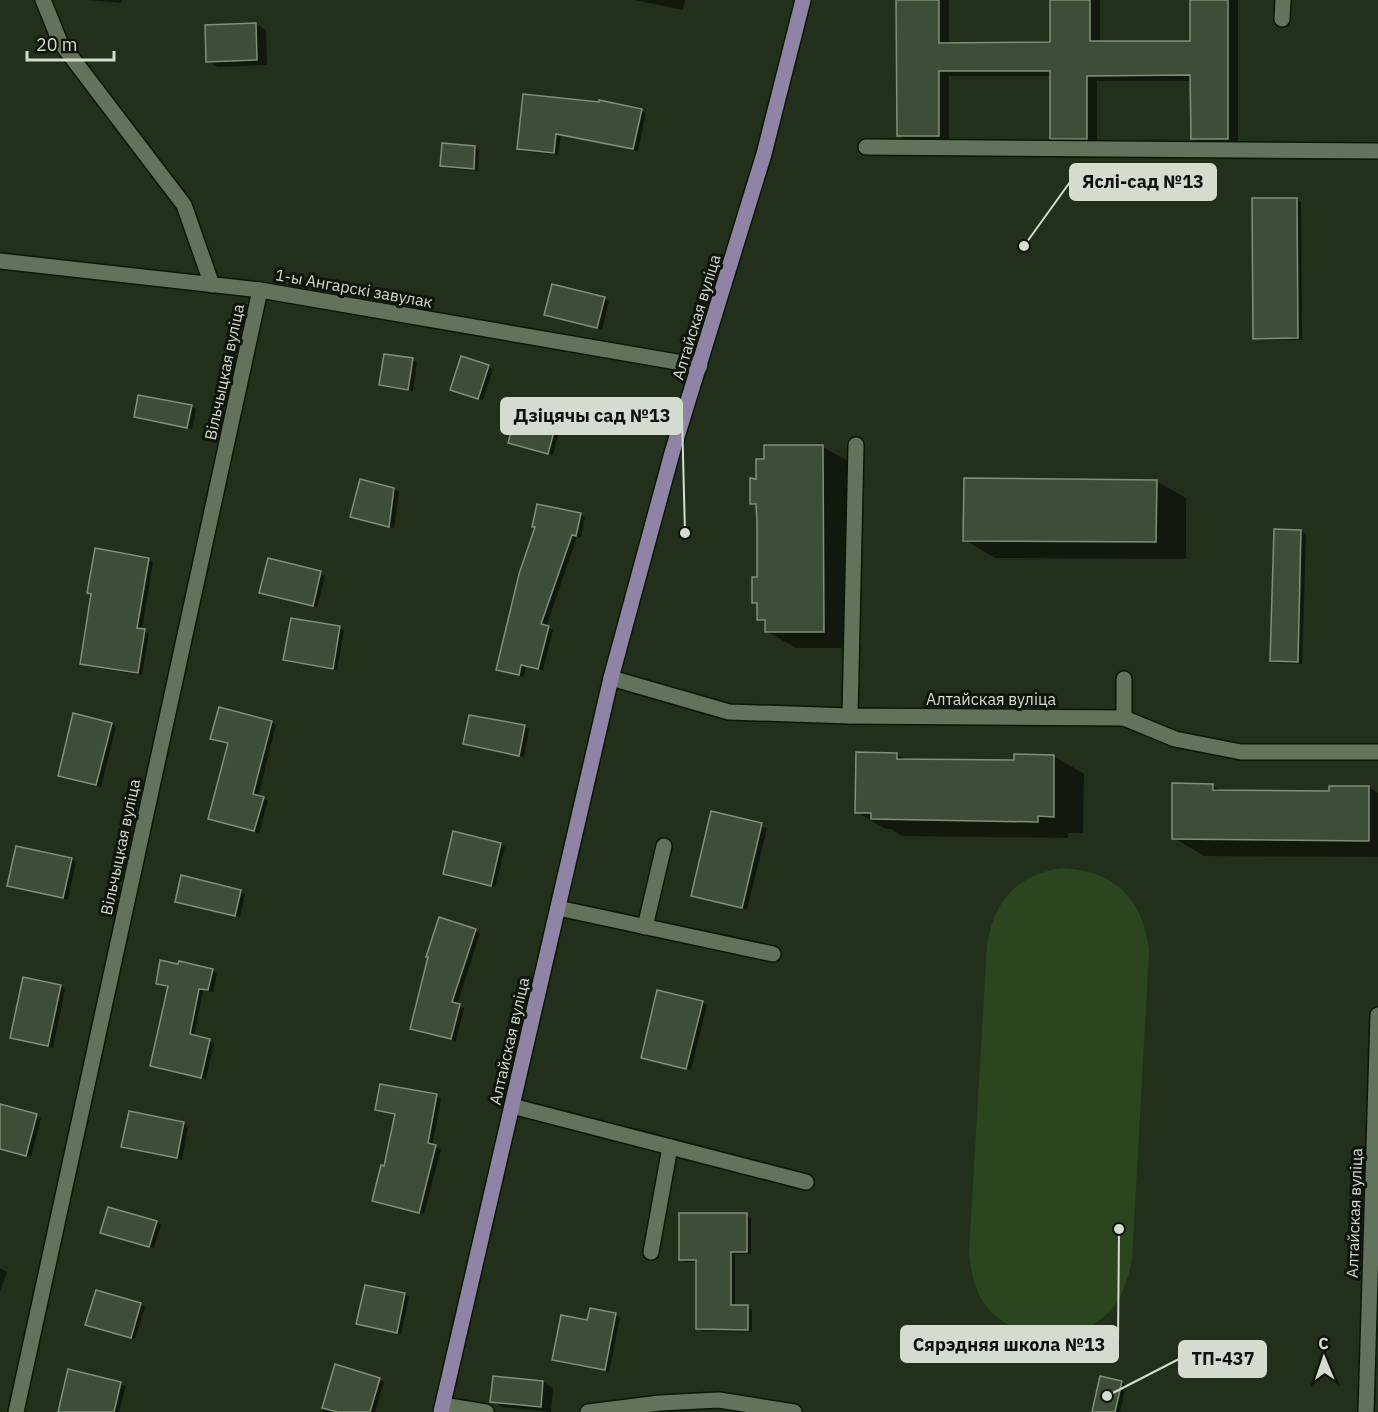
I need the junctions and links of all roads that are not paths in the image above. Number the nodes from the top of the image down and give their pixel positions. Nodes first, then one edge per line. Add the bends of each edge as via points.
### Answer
1 (44, 0) edge
2 (803, 0) edge
3 (1282, 0) edge
4 (1282, 19) dead end
5 (866, 147) dead end
6 (1378, 151) edge
7 (0, 261) edge
8 (212, 285) junction
9 (260, 290) junction
10 (700, 366) junction
11 (856, 445) dead end
12 (611, 678) junction
13 (1124, 679) dead end
14 (850, 716) junction
15 (1124, 717) junction
16 (1378, 752) edge
17 (664, 846) dead end
18 (558, 908) junction
19 (645, 927) junction
20 (773, 954) dead end
21 (1378, 1015) edge
22 (512, 1106) junction
23 (670, 1147) junction
24 (806, 1182) dead end
25 (651, 1252) dead end
26 (442, 1409) edge
27 (16, 1412) edge
28 (486, 1412) edge
29 (588, 1412) edge
30 (794, 1412) edge
31 (1366, 1412) edge

1 - 8 street via 60,42 184,205
2 - 10 main road, Алтайская вуліца via 764,154
3 - 4 street
5 - 6 street
7 - 8 street, 1-ы Ангарскі завулак
8 - 9 street, 1-ы Ангарскі завулак
9 - 10 street, 1-ы Ангарскі завулак
9 - 27 street, Вільчыцкая вуліца
10 - 12 main road, Алтайская вуліца via 672,453
11 - 14 street
12 - 14 street, Алтайская вуліца via 729,712
12 - 18 main road, Алтайская вуліца
13 - 15 street
14 - 15 street, Алтайская вуліца
15 - 16 street, Алтайская вуліца via 1175,739 1241,752
17 - 19 street
18 - 19 street
18 - 22 main road, Алтайская вуліца
19 - 20 street
21 - 31 street, Алтайская вуліца
22 - 23 street
22 - 26 main road, Алтайская вуліца
23 - 24 street
23 - 25 street
26 - 28 street
29 - 30 street via 718,1400

